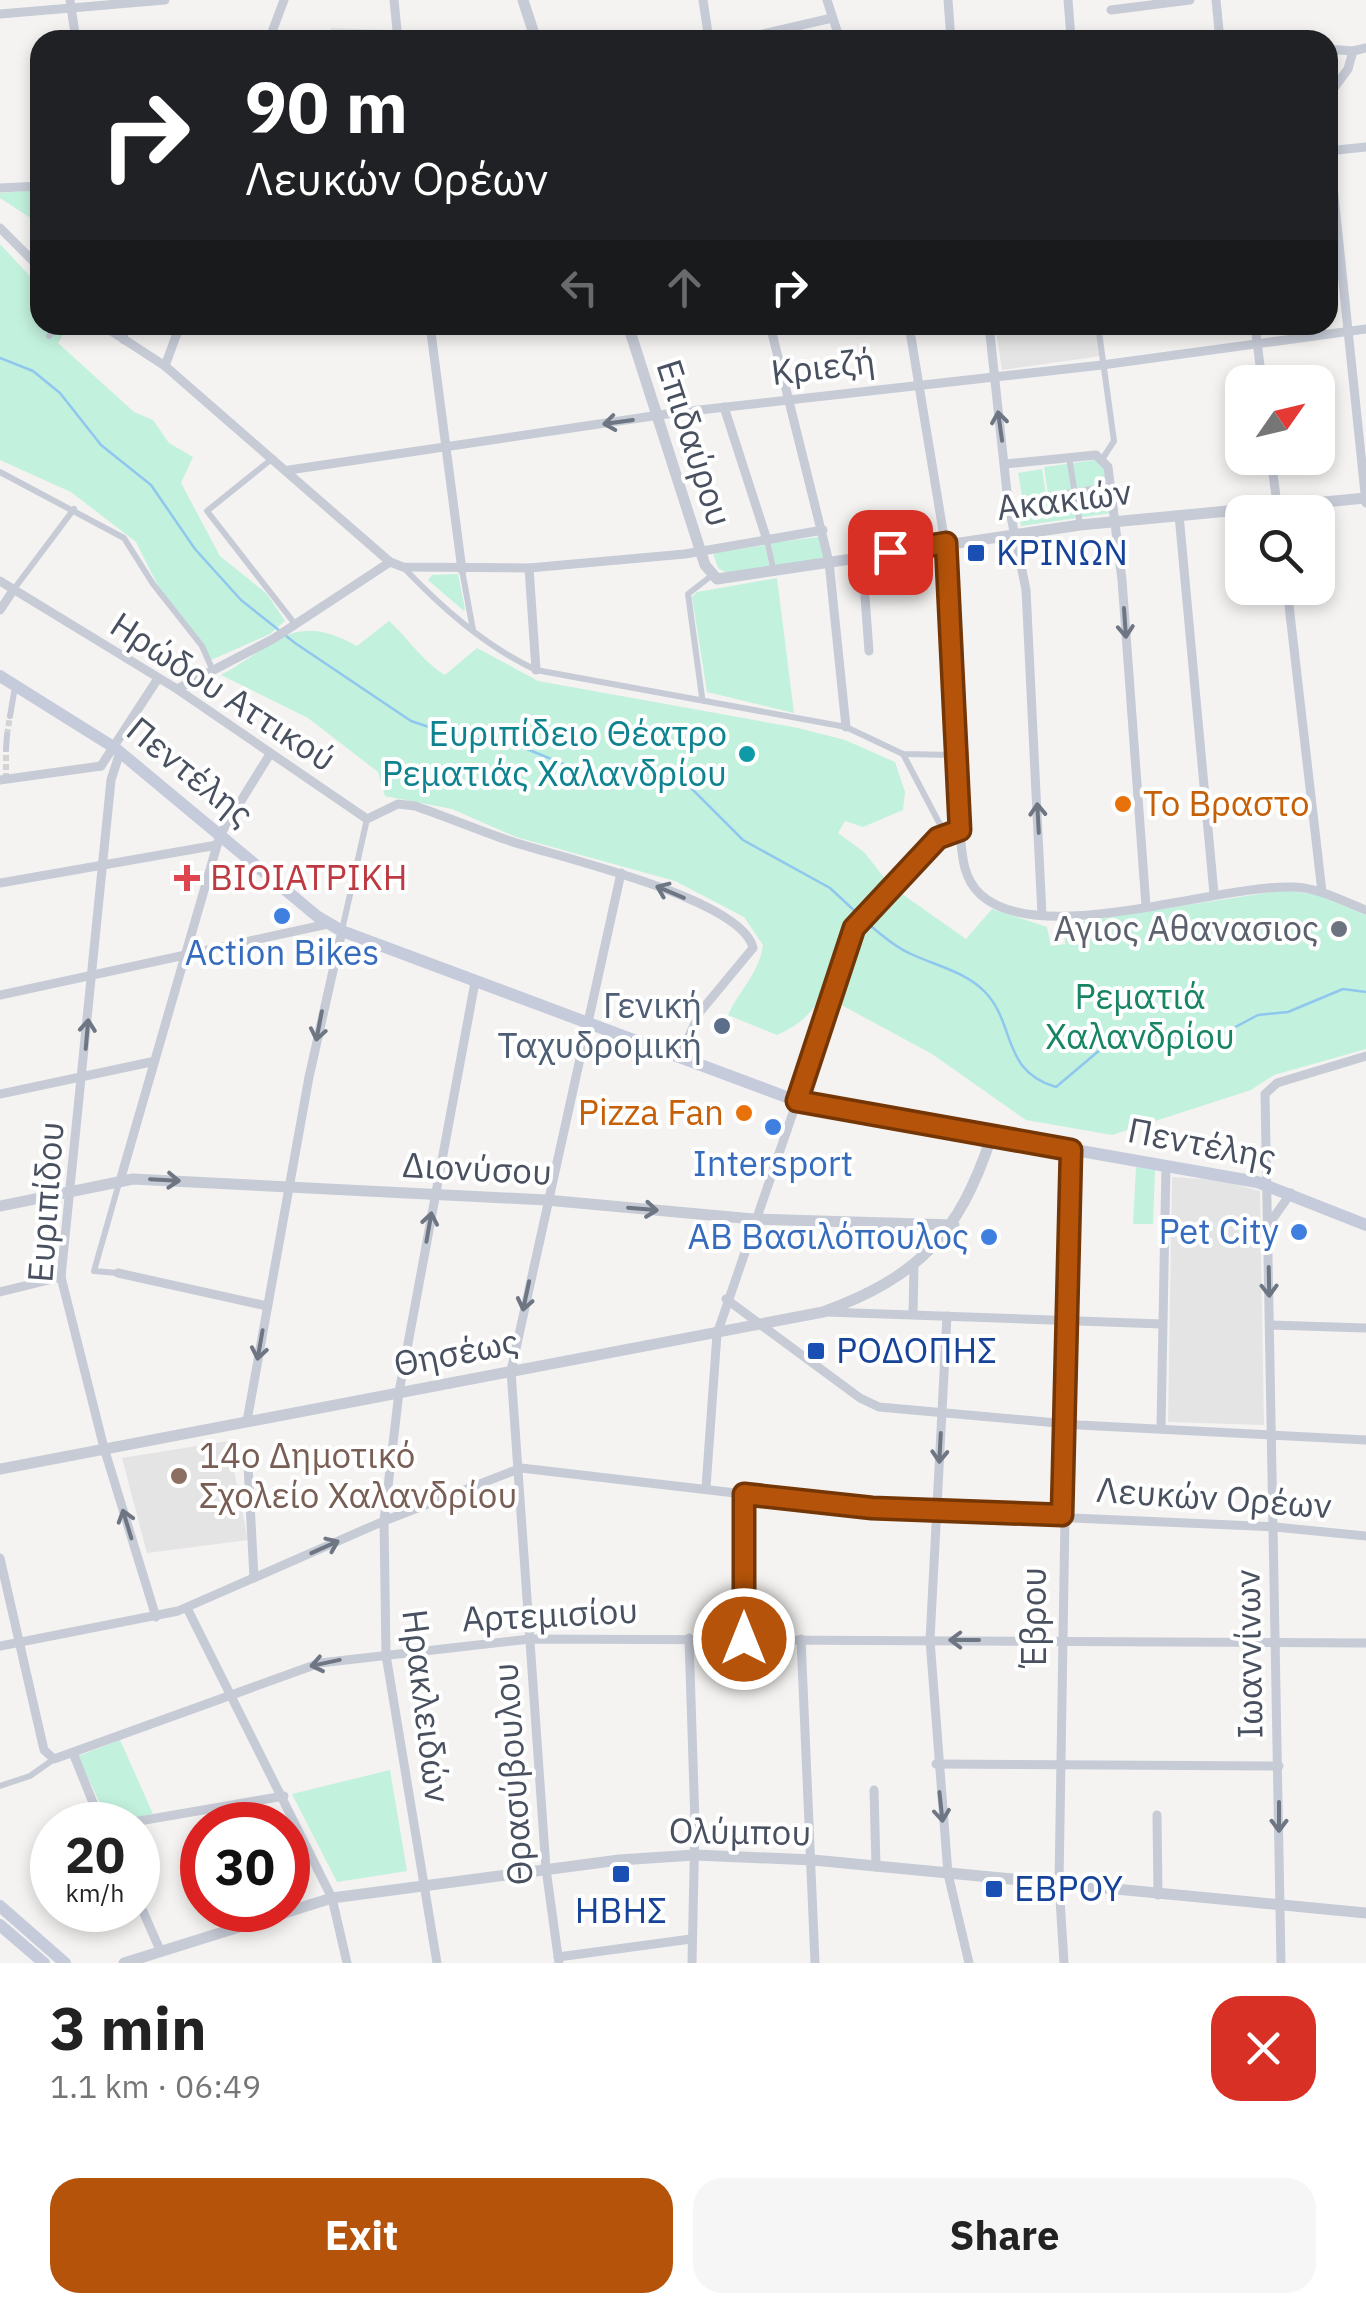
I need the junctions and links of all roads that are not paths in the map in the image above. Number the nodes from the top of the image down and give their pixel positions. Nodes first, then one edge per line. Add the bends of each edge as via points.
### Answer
1 (165, 0) edge
2 (284, 0) edge
3 (394, 0) edge
4 (523, 0) edge
5 (703, 0) edge
6 (827, 0) edge
7 (948, 0) edge
8 (1068, 0) edge
9 (1190, 0) edge
10 (1216, 0) edge
11 (70, 4) edge
12 (1111, 10) dead end
13 (0, 14) edge
14 (832, 18) junction
15 (74, 30) edge
16 (273, 30) edge
17 (397, 30) edge
18 (533, 30) edge
19 (708, 30) edge
20 (780, 30) edge
21 (836, 30) edge
22 (950, 30) edge
23 (1070, 30) edge
24 (1219, 30) edge
25 (1366, 48) edge
26 (1338, 50) edge
27 (1353, 51) junction
28 (1338, 81) edge
29 (1366, 148) edge
30 (1338, 150) edge
31 (30, 186) edge
32 (0, 188) edge
33 (0, 228) edge
34 (1338, 241) edge
35 (30, 258) edge
36 (1366, 329) edge
37 (1348, 331) junction
38 (1338, 332) edge
39 (117, 335) edge
40 (123, 335) edge
41 (176, 335) edge
42 (431, 335) edge
43 (631, 335) edge
44 (772, 335) edge
45 (911, 335) edge
46 (990, 335) edge
47 (1099, 335) edge
48 (1257, 335) edge
49 (1320, 335) edge
50 (124, 340) junction
51 (1258, 344) junction
52 (1260, 365) edge
53 (165, 366) junction
54 (1102, 366) junction
55 (993, 376) junction
56 (918, 383) junction
57 (788, 400) junction
58 (724, 407) junction
59 (657, 416) junction
60 (445, 447) junction
61 (274, 457) junction
62 (1068, 458) junction
63 (1104, 458) junction
64 (1005, 464) junction
65 (289, 470) junction
66 (0, 472) edge
67 (1111, 486) junction
68 (1074, 492) junction
69 (1048, 496) dead end
70 (1366, 499) edge
71 (1335, 503) edge
72 (74, 508) junction
73 (1225, 513) edge
74 (1179, 515) junction
75 (1116, 521) junction
76 (1080, 525) junction
77 (822, 530) junction
78 (1015, 534) junction
79 (767, 540) junction
80 (946, 543) junction
81 (701, 552) junction
82 (862, 556) junction
83 (390, 562) junction
84 (829, 562) junction
85 (403, 568) junction
86 (529, 568) junction
87 (462, 570) junction
88 (774, 573) junction
89 (711, 576) junction
90 (0, 580) edge
91 (14, 589) junction
92 (1289, 605) edge
93 (0, 610) edge
94 (292, 626) junction
95 (473, 632) junction
96 (869, 651) dead end
97 (536, 670) junction
98 (213, 672) junction
99 (0, 676) edge
100 (157, 680) junction
101 (16, 686) junction
102 (177, 689) junction
103 (702, 697) junction
104 (10, 716) dead end
105 (846, 727) junction
106 (7, 735) dead end
107 (6, 749) dead end
108 (118, 750) junction
109 (270, 754) junction
110 (904, 754) junction
111 (957, 755) junction
112 (100, 766) junction
113 (0, 780) edge
114 (111, 780) junction
115 (367, 819) junction
116 (960, 830) junction
117 (945, 834) junction
118 (218, 840) junction
119 (105, 866) junction
120 (621, 873) junction
121 (0, 882) edge
122 (1322, 892) junction
123 (1214, 894) junction
124 (1146, 906) junction
125 (1366, 910) edge
126 (1042, 915) junction
127 (328, 924) junction
128 (342, 931) junction
129 (185, 955) junction
130 (92, 975) junction
131 (475, 982) junction
132 (0, 996) edge
133 (586, 1024) junction
134 (1366, 1056) edge
135 (679, 1058) junction
136 (152, 1062) junction
137 (83, 1076) junction
138 (0, 1094) edge
139 (797, 1101) junction
140 (991, 1138) junction
141 (1071, 1150) junction
142 (1166, 1166) junction
143 (120, 1181) junction
144 (1267, 1185) junction
145 (73, 1188) junction
146 (290, 1188) junction
147 (435, 1194) junction
148 (1291, 1194) junction
149 (546, 1200) junction
150 (0, 1206) edge
151 (753, 1219) junction
152 (954, 1225) junction
153 (1268, 1225) junction
154 (1366, 1225) edge
155 (914, 1266) junction
156 (118, 1273) joint
157 (61, 1277) junction
158 (0, 1292) edge
159 (726, 1299) junction
160 (267, 1306) junction
161 (824, 1312) junction
162 (912, 1314) junction
163 (947, 1316) junction
164 (1067, 1318) junction
165 (1162, 1324) junction
166 (1270, 1325) junction
167 (764, 1326) junction
168 (1366, 1328) edge
169 (716, 1334) junction
170 (511, 1370) junction
171 (400, 1392) junction
172 (941, 1414) junction
173 (247, 1421) junction
174 (1064, 1424) junction
175 (1160, 1427) junction
176 (1270, 1432) junction
177 (1366, 1440) edge
178 (104, 1448) junction
179 (248, 1465) dead end
180 (521, 1468) junction
181 (0, 1469) edge
182 (706, 1487) junction
183 (744, 1494) junction
184 (936, 1511) junction
185 (1062, 1515) junction
186 (384, 1521) junction
187 (1275, 1526) junction
188 (1366, 1536) edge
189 (0, 1558) edge
190 (254, 1578) junction
191 (186, 1608) junction
192 (156, 1617) junction
193 (689, 1638) junction
194 (530, 1639) junction
195 (744, 1639) junction
196 (801, 1639) junction
197 (930, 1640) junction
198 (1061, 1640) junction
199 (19, 1642) junction
200 (1366, 1642) edge
201 (1276, 1643) junction
202 (0, 1646) edge
203 (386, 1654) junction
204 (230, 1694) junction
205 (73, 1754) junction
206 (52, 1759) junction
207 (936, 1764) junction
208 (1278, 1766) junction
209 (1061, 1768) junction
210 (0, 1786) edge
211 (874, 1790) dead end
212 (284, 1796) junction
213 (93, 1802) edge
214 (1156, 1815) dead end
215 (160, 1817) edge
216 (695, 1855) junction
217 (813, 1860) junction
218 (876, 1867) junction
219 (546, 1870) junction
220 (948, 1874) junction
221 (1058, 1883) junction
222 (425, 1886) junction
223 (1158, 1894) junction
224 (332, 1898) junction
225 (0, 1906) edge
226 (1280, 1908) junction
227 (1366, 1913) edge
228 (0, 1924) edge
229 (152, 1932) edge
230 (692, 1939) junction
231 (160, 1950) junction
232 (558, 1960) edge
233 (44, 1963) edge
234 (65, 1963) edge
235 (124, 1963) edge
236 (347, 1963) edge
237 (437, 1963) edge
238 (692, 1963) edge
239 (815, 1963) edge
240 (968, 1963) edge
241 (1064, 1963) edge
242 (1280, 1963) edge

1 - 11 street
2 - 16 street
3 - 17 street
4 - 18 street
5 - 19 street
6 - 14 street
7 - 22 street
8 - 23 street
9 - 12 street
10 - 24 street
11 - 13 street
11 - 15 street
14 - 20 street
14 - 21 street
25 - 27 street
26 - 27 street
27 - 28 street
29 - 30 street
31 - 32 street
33 - 35 street
34 - 37 street
36 - 37 street, Κριεζή
37 - 38 street, Κριεζή
37 - 70 street
39 - 50 street
40 - 50 street
41 - 53 street
42 - 60 street
43 - 59 street, Επιδαύρου
44 - 57 street
45 - 56 street
46 - 55 street
47 - 54 street
48 - 51 street
49 - 51 street, Κριεζή
50 - 53 street
51 - 52 street
51 - 54 street, Κριεζή
53 - 61 street
54 - 55 street, Κριεζή
54 - 63 street via 1114,441
55 - 56 street, Κριεζή
64 -> 55 street
56 - 57 street, Κριεζή
56 - 80 street
57 - 58 street, Κριεζή
57 - 77 street
58 - 59 street, Κριεζή
58 - 79 street
59 -> 60 street, Κριεζή
59 - 81 street, Επιδαύρου
60 - 65 street, Κριεζή
60 - 87 street
61 - 65 street
61 - 94 street via 207,511
62 - 63 street, Ακακιών
62 - 64 street, Ακακιών
62 - 68 street
63 - 67 street
64 - 78 street
65 - 83 street
66 - 72 street
67 - 68 street
67 - 75 street
68 - 69 street
68 - 76 street
70 - 71 street, Ακακιών
72 - 91 street
72 - 98 street via 124,538 202,646
73 - 74 street, Ακακιών
74 - 75 street, Ακακιών
74 - 123 street
75 - 76 street, Ακακιών
75 -> 124 street
76 - 78 street, Ακακιών
77 - 79 street
77 - 84 street
78 - 80 street, Ακακιών
126 -> 78 street via 1026,590
79 - 81 street
79 - 88 street
80 - 82 street, Ακακιών
80 - 111 street
81 - 86 street
81 - 89 street, Επιδαύρου
82 - 84 street, Ακακιών
82 - 96 street
83 - 85 street
83 - 94 street
84 - 88 street, Ακακιών
84 - 105 street
85 - 87 street
85 - 95 street
86 - 87 street
86 - 97 street
87 - 95 street
88 - 89 street, Ακακιών
89 - 103 street via 688,594
90 - 91 street, Ηρώδου Αττικού
91 - 93 street
91 - 100 street, Ηρώδου Αττικού
92 - 122 street
94 - 98 street
95 - 97 street
97 - 103 street
98 - 102 street
99 - 101 main road, Πεντέλης
100 - 102 street, Ηρώδου Αττικού
100 - 108 street
101 - 104 street
101 - 108 main road, Πεντέλης
102 - 109 street, Ηρώδου Αττικού
103 - 105 street
105 - 110 street
106 - 107 street
108 - 112 street
108 - 114 street, Ευριπίδου
108 - 118 main road, Πεντέλης
109 - 115 street, Ηρώδου Αττικού
109 - 118 street
110 - 111 street
110 - 117 street
111 - 116 street
112 - 113 street
112 - 114 street
114 - 119 street, Ευριπίδου
115 - 120 street via 398,804 415,806
115 - 128 street
116 - 117 street
116 - 126 street via 966,872 978,893 1009,910
117 - 139 street via 854,928
118 - 119 street
118 - 127 main road, Πεντέλης
118 - 129 street
119 - 121 street
119 - 130 street, Ευριπίδου
120 - 133 street, Θρασύβουλου
135 -> 120 street via 700,1012 750,954 752,942 738,925
122 - 123 street via 1294,887
122 - 125 street
123 - 124 street
124 - 126 street
127 - 128 main road, Πεντέλης
127 - 129 street
128 - 131 main road, Πεντέλης
128 -> 146 street
129 - 130 street
129 - 136 street
130 - 132 street
137 -> 130 street, Ευριπίδου
131 - 133 main road, Πεντέλης
131 - 147 street, Ηρακλειδών
133 - 135 main road, Πεντέλης
133 - 149 street, Θρασύβουλου
134 - 144 street, Ιωαννίνων via 1267,1089
135 - 139 main road, Πεντέλης
136 - 137 street
136 - 143 street
137 - 138 street
137 - 145 street, Ευριπίδου
139 - 140 main road, Πεντέλης
139 - 151 street
140 - 141 main road, Πεντέλης
140 - 152 street, Θησέως
141 - 142 main road, Πεντέλης
141 - 164 street, Έβρου
142 - 144 main road, Πεντέλης
142 - 165 street
143 - 145 street, Διονύσου
143 -> 146 street, Διονύσου
143 - 156 street via 94,1271
144 - 148 main road, Πεντέλης
144 - 153 street, Ιωαννίνων
145 - 150 street, Διονύσου
145 - 157 street, Ευριπίδου
146 - 147 street, Διονύσου
146 - 160 street
147 - 149 street, Διονύσου
171 -> 147 street, Ηρακλειδών
148 - 153 street
148 - 154 main road, Πεντέλης
149 -> 151 street, Διονύσου
149 -> 170 street, Θρασύβουλου
151 - 152 street, Διονύσου
151 - 159 street
152 - 155 street, Θησέως
153 -> 166 street, Ιωαννίνων
155 - 161 street, Θησέως
155 - 162 street
156 - 160 street
157 - 158 street
157 - 178 street, Ευριπίδου
159 - 167 street
159 - 169 street
160 -> 173 street
161 - 162 street
161 - 167 street, Θησέως
162 - 163 street
163 - 164 street
163 - 172 street
164 - 165 street
164 - 174 street, Έβρου
165 - 175 street
166 - 168 street
166 - 176 street, Ιωαννίνων
167 - 169 street, Θησέως
167 - 172 street via 868,1403
169 - 170 street, Θησέως
169 - 182 street
170 - 171 street, Θησέως
170 - 180 street, Θρασύβουλου
171 - 173 street, Θησέως
171 - 186 street, Ηρακλειδών
172 - 174 street
172 -> 184 street
173 - 178 street, Θησέως
174 - 175 street
174 - 185 street, Έβρου
175 - 176 street
176 - 177 street
176 - 187 street, Ιωαννίνων
178 - 181 street, Θησέως
192 -> 178 street, Ευριπίδου
179 - 190 street
180 - 182 street, Λευκών Ορέων
180 - 186 street
180 - 194 street, Θρασύβουλου
182 - 183 street, Λευκών Ορέων
183 - 184 street, Λευκών Ορέων
183 - 195 street
184 - 185 street, Λευκών Ορέων
184 - 197 street
185 - 187 street, Λευκών Ορέων
185 - 198 street, Έβρου
190 -> 186 street
186 - 203 street, Ηρακλειδών
187 - 188 street, Λευκών Ορέων
187 - 201 street, Ιωαννίνων
189 - 199 street
190 - 191 street
191 - 192 street
191 - 204 street
192 - 199 street
193 - 194 street, Αρτεμισίου
193 - 195 street, Αρτεμισίου
193 - 216 street
194 - 203 street, Αρτεμισίου
194 - 219 street, Θρασύβουλου
195 - 196 street, Αρτεμισίου
196 - 197 street, Αρτεμισίου
196 - 217 street
198 -> 197 street, Αρτεμισίου
197 - 207 street
198 - 201 street, Αρτεμισίου
198 - 209 street, Έβρου
199 - 202 street
199 - 206 street via 44,1750
200 - 201 street, Αρτεμισίου
201 - 208 street, Ιωαννίνων
203 -> 204 street, Αρτεμισίου via 320,1663
203 - 222 street, Ηρακλειδών
204 - 205 street, Αρτεμισίου
204 - 212 street
205 - 206 street, Αρτεμισίου
205 - 213 street
206 - 210 street, Αρτεμισίου
207 - 209 street
207 -> 220 street
208 - 209 street
208 -> 226 street, Ιωαννίνων
209 - 221 street, Έβρου
211 - 218 street
212 - 215 street
212 - 224 street
214 - 223 street
216 - 217 street, Ολύμπου
216 - 219 street, Ολύμπου
216 - 230 street
217 - 218 street, Ολύμπου
217 - 239 street
218 - 220 street, Ολύμπου
219 - 222 street, Ολύμπου
219 - 232 street, Θρασύβουλου
220 - 221 street, Ολύμπου
220 - 240 street
221 - 223 street, Ολύμπου
221 - 241 street, Έβρου
222 - 224 street, Ολύμπου
222 - 237 street, Ηρακλειδών
223 - 226 street, Ολύμπου
224 - 231 street, Ολύμπου
224 - 236 street
225 - 234 main road
226 - 227 street, Ολύμπου
226 - 242 street, Ιωαννίνων
228 - 233 main road
229 - 231 street
230 - 232 street
230 - 238 street
231 - 235 street, Ολύμπου

